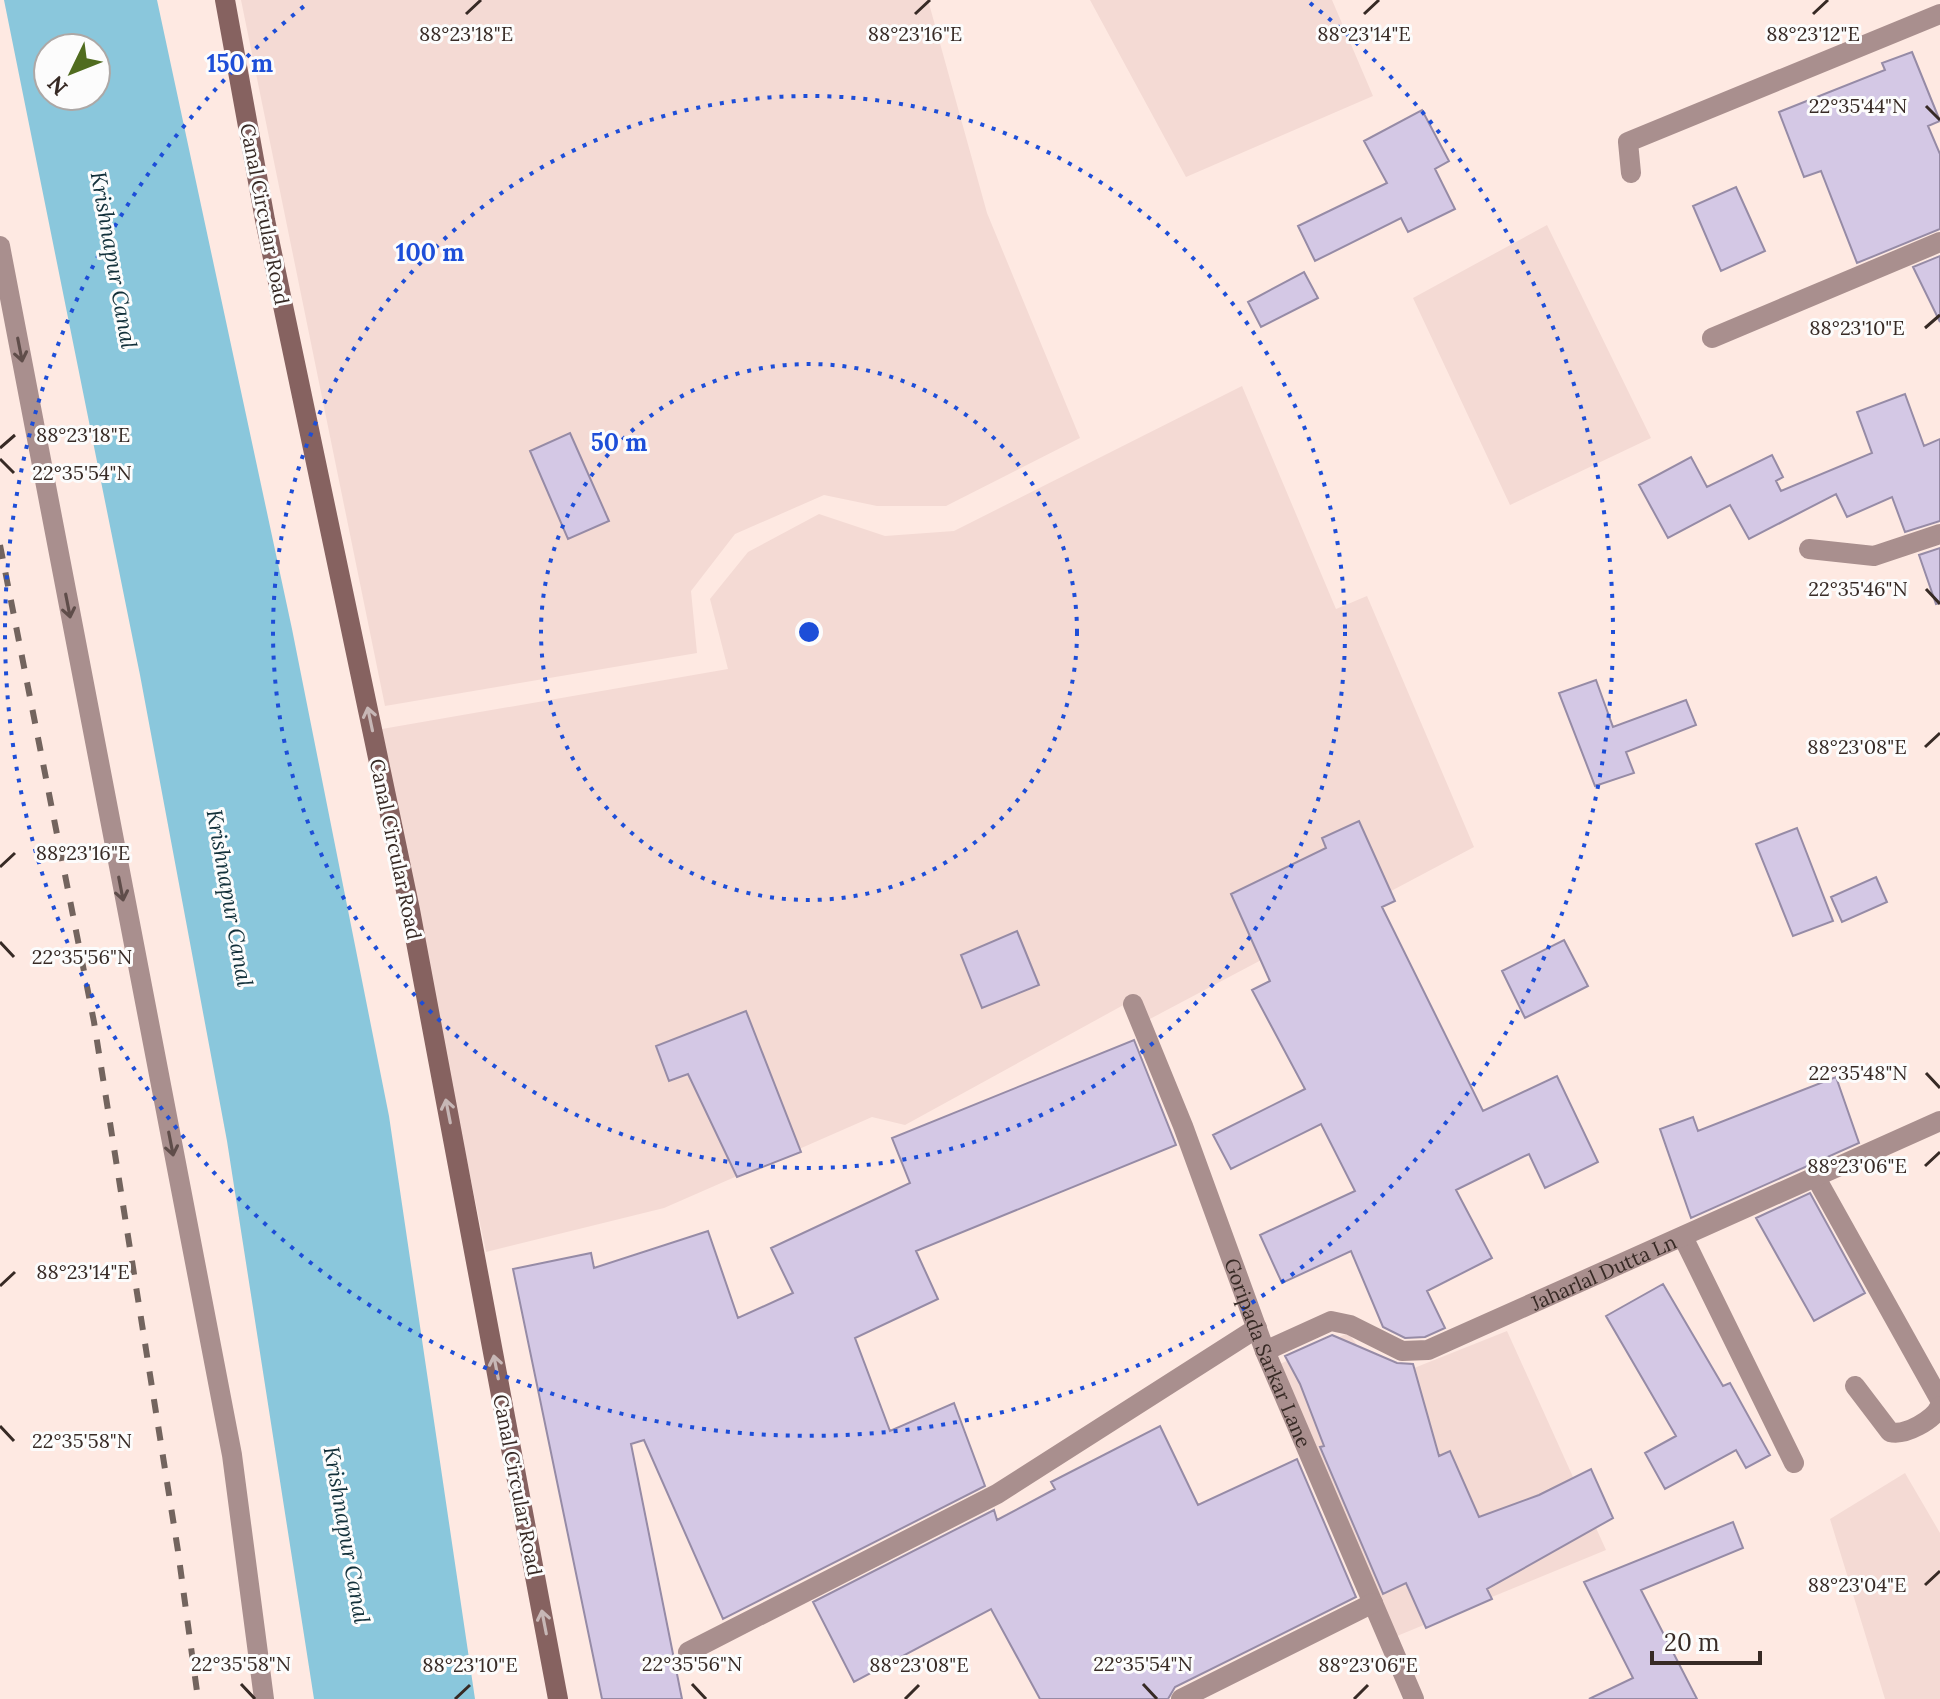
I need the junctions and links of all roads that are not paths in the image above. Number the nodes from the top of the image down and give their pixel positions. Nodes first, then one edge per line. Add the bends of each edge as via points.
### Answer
1 (225, 0) edge
2 (1940, 14) edge
3 (1631, 173) dead end
4 (1940, 242) edge
5 (0, 246) edge
6 (1712, 338) dead end
7 (1940, 534) edge
8 (1809, 549) dead end
9 (1133, 1004) dead end
10 (1940, 1121) edge
11 (1815, 1176) junction
12 (1683, 1237) junction
13 (1257, 1328) junction
14 (1265, 1351) junction
15 (1855, 1386) dead end
16 (1940, 1403) edge
17 (1794, 1463) dead end
18 (1373, 1603) junction
19 (688, 1652) dead end
20 (1410, 1698) edge
21 (264, 1699) edge
22 (558, 1699) edge
23 (1181, 1699) edge

22 -> 1 main road, Canal Circular Road via 413,925 265,220
2 - 3 street via 1628,142
4 - 6 street
5 -> 21 street via 232,1455
7 - 8 street via 1874,556
9 - 13 street, Goripada Sarkar Lane
10 - 11 street, Jaharlal Dutta Ln
11 - 12 street, Jaharlal Dutta Ln
11 - 16 street
12 - 14 street, Jaharlal Dutta Ln via 1428,1350 1402,1351 1331,1321
12 - 17 street
13 - 14 street, Goripada Sarkar Lane
13 - 19 street via 997,1494
14 - 18 street, Goripada Sarkar Lane
15 - 16 street via 1890,1432 1904,1432 1937,1413
18 - 20 street, Goripada Sarkar Lane
18 - 23 street

